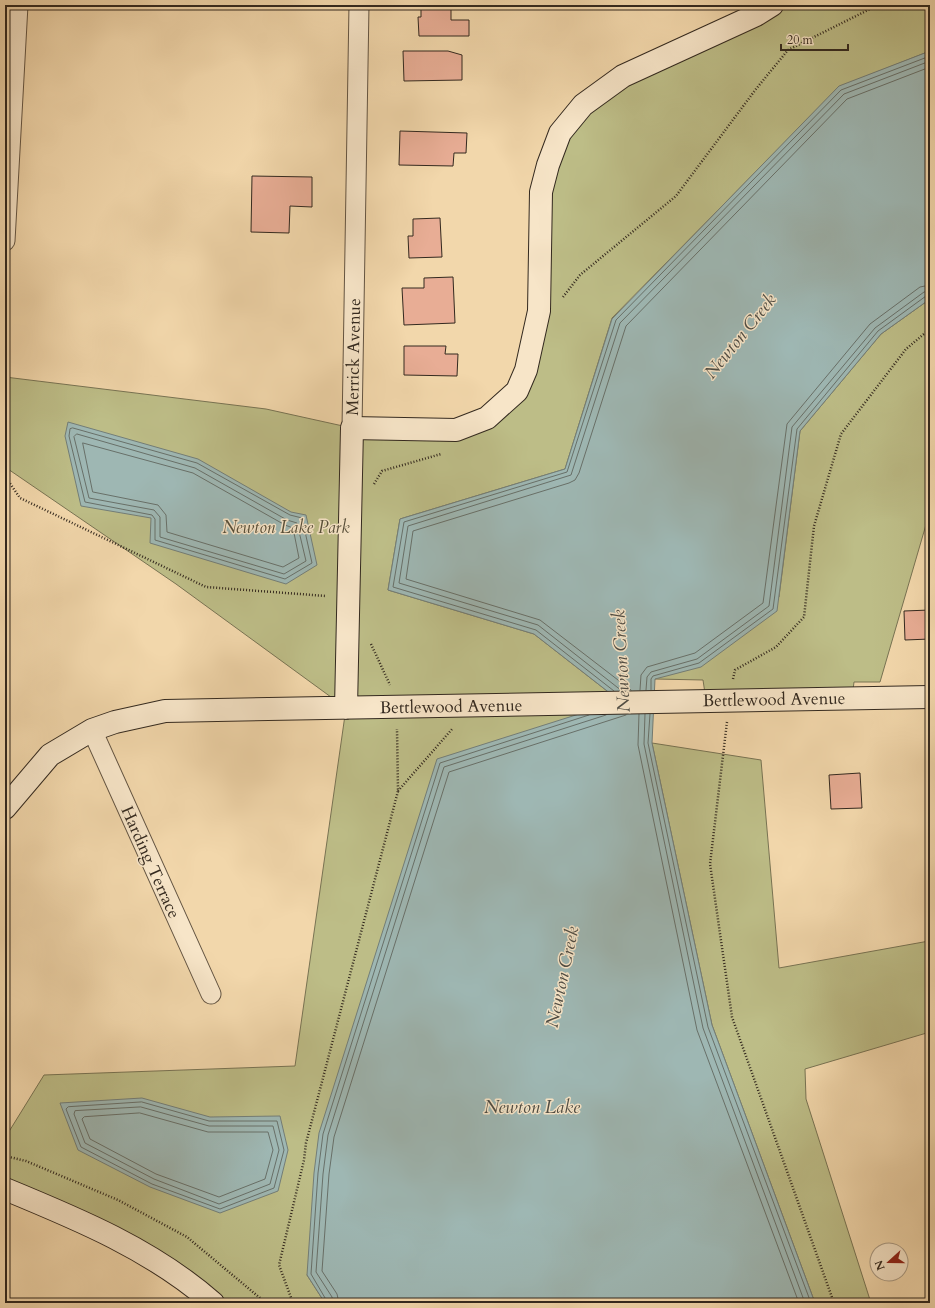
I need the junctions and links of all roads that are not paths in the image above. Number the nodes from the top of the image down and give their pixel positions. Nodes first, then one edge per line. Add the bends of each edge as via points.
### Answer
1 (18, 5) edge
2 (359, 5) edge
3 (772, 5) edge
4 (5, 241) edge
5 (352, 428) junction
6 (930, 697) edge
7 (346, 708) junction
8 (92, 730) junction
9 (5, 808) edge
10 (211, 994) dead end
11 (5, 1189) edge
12 (213, 1303) edge

1 - 4 street
2 - 5 street, Merrick Avenue
3 - 5 street via 756,15 623,76 583,105 560,133 541,192 538,310 526,370 517,391 487,418 456,430
5 - 7 street, Merrick Avenue
6 - 7 street, Bettlewood Avenue
7 - 8 street, Bettlewood Avenue via 166,711 115,722
8 - 9 street, Bettlewood Avenue via 50,755
8 - 10 street, Harding Terrace
11 - 12 street via 62,1212 157,1260

